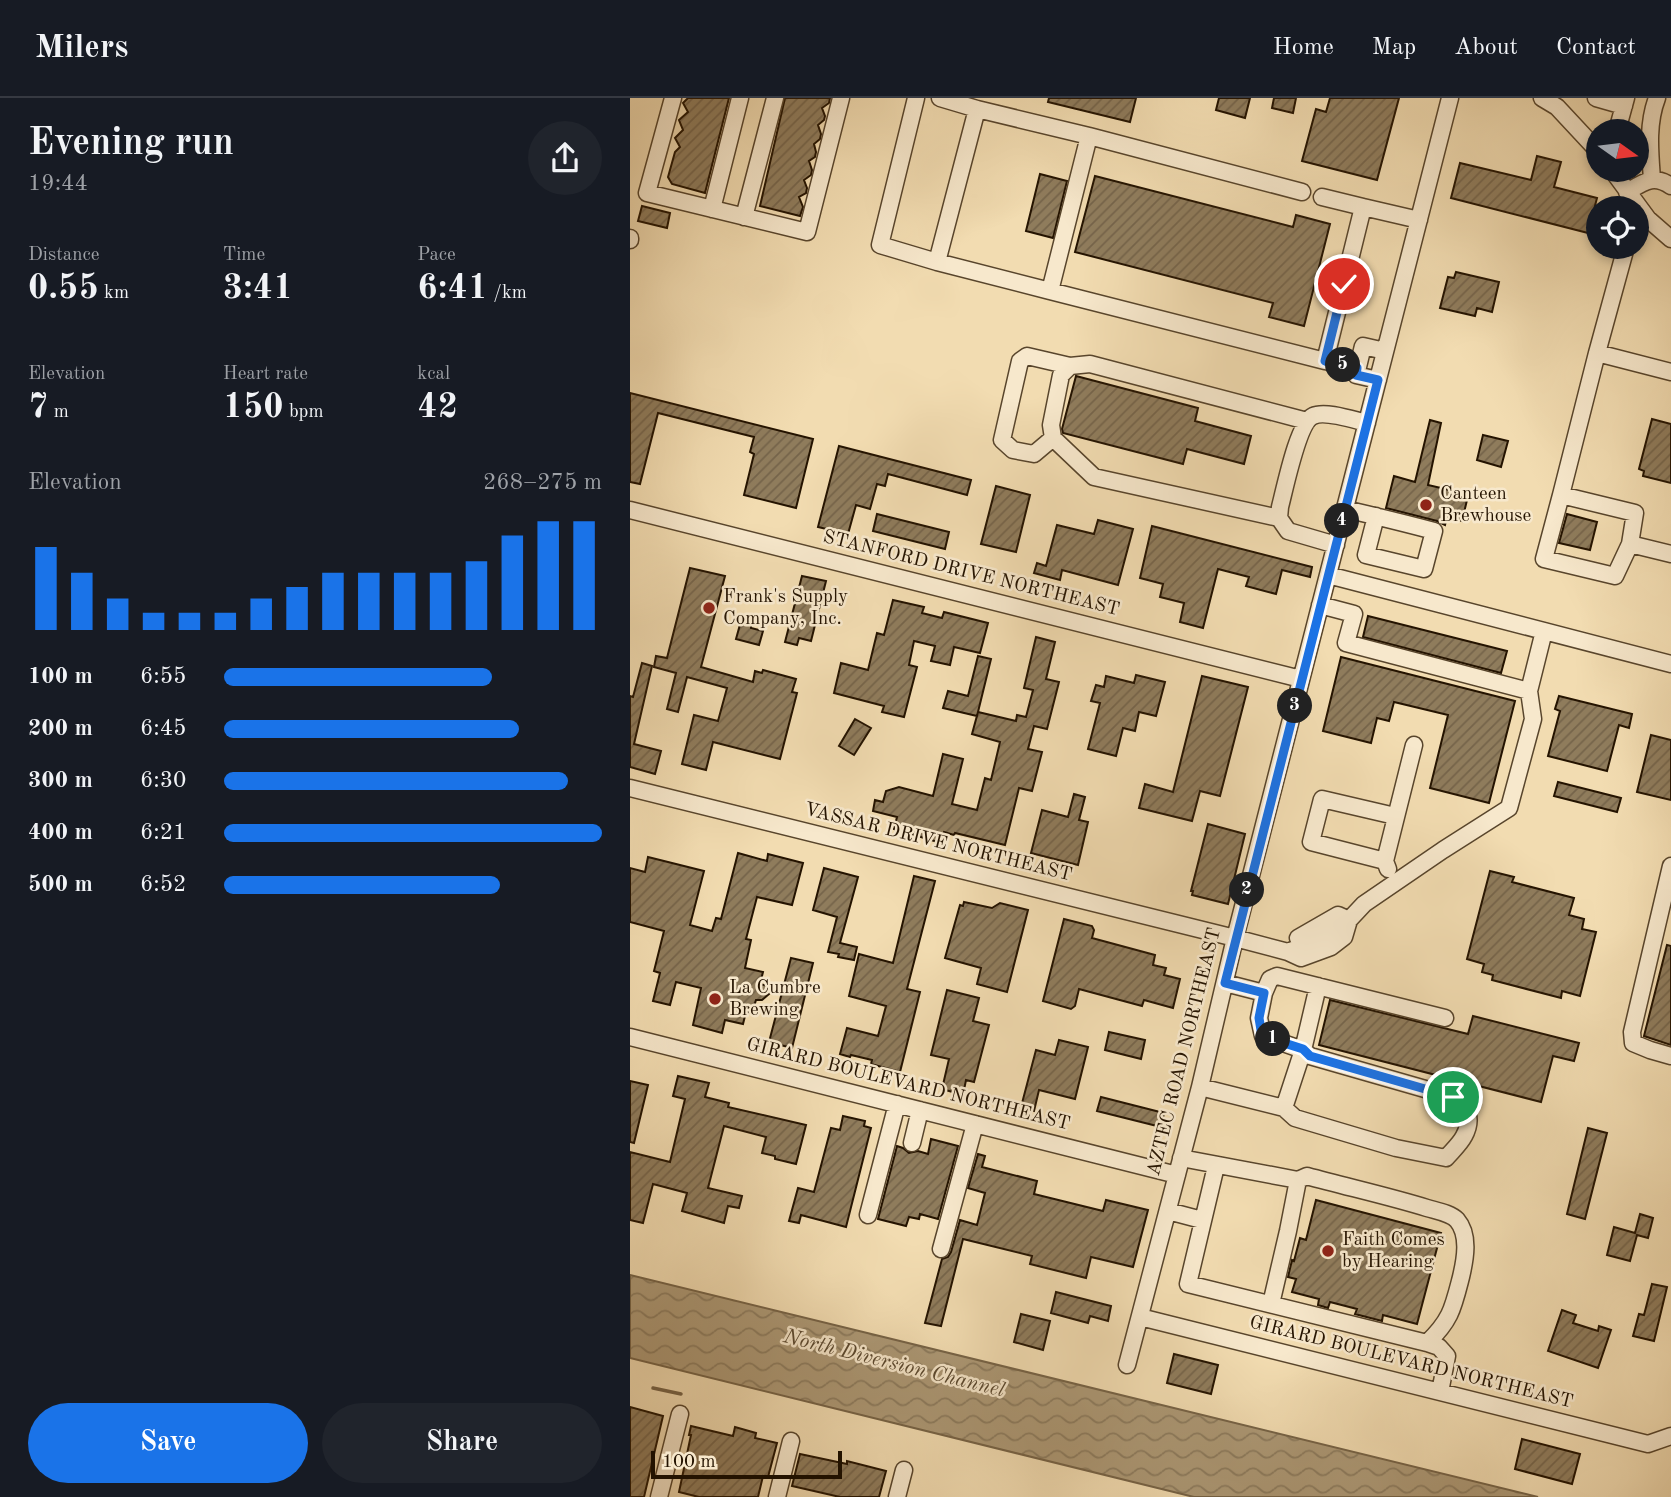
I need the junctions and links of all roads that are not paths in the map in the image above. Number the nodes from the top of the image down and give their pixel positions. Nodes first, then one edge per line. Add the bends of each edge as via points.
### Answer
1 (673, 98) edge
2 (740, 98) edge
3 (775, 98) edge
4 (841, 98) edge
5 (916, 98) edge
6 (940, 98) edge
7 (1450, 98) edge
8 (1596, 98) edge
9 (1657, 98) edge
10 (1553, 101) edge
11 (1625, 102) edge
12 (977, 109) junction
13 (1620, 119) edge
14 (1088, 136) junction
15 (1586, 138) edge
16 (1652, 179) junction
17 (1620, 182) edge
18 (1671, 186) edge
19 (1302, 192) dead end
20 (1627, 192) junction
21 (1630, 196) edge
22 (1322, 197) dead end
23 (1363, 207) junction
24 (712, 209) junction
25 (744, 216) junction
26 (1419, 220) junction
27 (1649, 220) edge
28 (1671, 239) edge
29 (1623, 259) edge
30 (937, 262) junction
31 (1050, 291) junction
32 (1385, 351) junction
33 (1597, 353) junction
34 (1325, 361) junction
35 (1070, 366) junction
36 (1357, 368) junction
37 (1671, 370) edge
38 (1378, 380) junction
39 (1307, 421) junction
40 (1367, 422) junction
41 (1054, 438) junction
42 (1561, 495) junction
43 (1345, 509) junction
44 (630, 510) edge
45 (1376, 516) junction
46 (1279, 518) junction
47 (1630, 544) junction
48 (1336, 545) junction
49 (1671, 554) edge
50 (1328, 575) junction
51 (1320, 605) junction
52 (1544, 631) junction
53 (1671, 664) edge
54 (1301, 679) junction
55 (1529, 691) junction
56 (1414, 745) dead end
57 (630, 788) edge
58 (1395, 816) junction
59 (1385, 861) junction
60 (1671, 866) edge
61 (1393, 884) junction
62 (1349, 920) junction
63 (1235, 938) junction
64 (1288, 952) junction
65 (1225, 983) junction
66 (1318, 986) junction
67 (1264, 993) junction
68 (1445, 1018) dead end
69 (630, 1037) edge
70 (1303, 1049) junction
71 (1671, 1056) edge
72 (1200, 1087) junction
73 (897, 1104) junction
74 (1284, 1108) junction
75 (920, 1110) junction
76 (975, 1124) junction
77 (912, 1143) dead end
78 (1181, 1158) junction
79 (1216, 1166) junction
80 (1177, 1175) junction
81 (1298, 1180) junction
82 (1168, 1212) junction
83 (868, 1215) dead end
84 (1202, 1220) junction
85 (941, 1250) dead end
86 (1271, 1304) junction
87 (1140, 1317) junction
88 (1427, 1343) junction
89 (1127, 1365) dead end
90 (1440, 1392) junction
91 (680, 1414) dead end
92 (1671, 1436) edge
93 (792, 1441) dead end
94 (904, 1471) dead end
95 (659, 1497) edge
96 (777, 1497) edge
97 (897, 1497) edge

1 - 24 street via 647,193
2 - 24 street
3 - 25 street
4 - 25 street via 807,232
5 - 30 street via 880,245
6 - 12 street
7 - 26 street, AZTEC ROAD NORTHEAST
8 - 11 street
9 - 16 street via 1649,141
10 - 15 street
11 - 13 street
12 - 14 street
12 - 30 street
14 - 19 street
14 - 31 street
16 - 18 street
16 - 20 street
17 - 20 street
20 - 21 street
22 - 23 street
23 - 26 street
23 - 34 street
24 - 25 street
26 - 32 street, AZTEC ROAD NORTHEAST
27 - 28 street
29 - 33 street
30 - 31 street
31 - 34 street
32 - 36 street via 1363,346
32 - 38 street, AZTEC ROAD NORTHEAST
33 - 37 street
33 - 42 street
34 - 36 street
35 - 39 street via 1090,364
35 - 41 street via 1061,375 1051,425
35 - 41 street via 1027,356 1020,361 1002,440 1013,450 1034,454
36 - 38 street via 1356,375
38 - 40 street, AZTEC ROAD NORTHEAST
39 - 40 street via 1323,414
39 - 46 street
40 - 43 street, AZTEC ROAD NORTHEAST
41 - 46 street via 1094,477
42 - 47 street via 1635,513
42 - 47 street via 1544,559 1615,576
43 - 45 street
43 - 48 street, AZTEC ROAD NORTHEAST
44 - 54 street, STANFORD DRIVE NORTHEAST
45 - 45 street via 1434,531 1424,569 1366,555
46 - 48 street via 1288,531
47 - 49 street
48 - 50 street, AZTEC ROAD NORTHEAST
50 - 51 street, AZTEC ROAD NORTHEAST
50 - 52 street
51 - 54 street, AZTEC ROAD NORTHEAST
51 - 55 street via 1354,614 1346,643
52 - 53 street
52 - 55 street, VASSAR DRIVE NORTHEAST
54 - 63 street, AZTEC ROAD NORTHEAST
55 - 61 street, VASSAR DRIVE NORTHEAST via 1534,719 1509,808
56 - 58 street
57 - 63 street, VASSAR DRIVE NORTHEAST
58 - 59 street
58 - 59 street via 1322,799 1311,842
59 - 61 street
60 - 71 street via 1632,1032 1633,1043
61 - 62 street, VASSAR DRIVE NORTHEAST
62 - 64 street via 1338,915 1289,942
62 - 64 street, VASSAR DRIVE NORTHEAST via 1343,937 1331,947 1301,958
63 - 64 street, VASSAR DRIVE NORTHEAST
63 - 65 street, AZTEC ROAD NORTHEAST
65 - 67 street
65 - 72 street, AZTEC ROAD NORTHEAST
66 - 67 street via 1277,976 1270,979
66 - 68 street
66 - 70 street
67 - 70 street via 1259,1018 1262,1036
69 - 73 street, GIRARD BOULEVARD NORTHEAST
70 - 74 street
70 - 74 street via 1310,1056 1453,1097 1469,1115 1465,1135 1446,1158 1295,1118
72 - 74 street
72 - 78 street, AZTEC ROAD NORTHEAST
73 - 75 street, GIRARD BOULEVARD NORTHEAST
73 - 83 street
75 - 76 street, GIRARD BOULEVARD NORTHEAST via 949,1125
75 - 77 street
76 - 80 street, GIRARD BOULEVARD NORTHEAST
76 - 85 street
78 - 79 street
78 - 80 street, AZTEC ROAD NORTHEAST
79 - 81 street
79 - 84 street
80 - 82 street, AZTEC ROAD NORTHEAST
81 - 86 street
81 - 88 street via 1307,1176 1456,1219 1465,1243 1464,1265 1447,1321
82 - 84 street
82 - 87 street, AZTEC ROAD NORTHEAST
84 - 86 street via 1188,1284
86 - 88 street
87 - 89 street, AZTEC ROAD NORTHEAST
87 - 90 street, GIRARD BOULEVARD NORTHEAST
88 - 90 street via 1447,1356
90 - 92 street, GIRARD BOULEVARD NORTHEAST via 1648,1444
91 - 95 street
93 - 96 street
94 - 97 street

